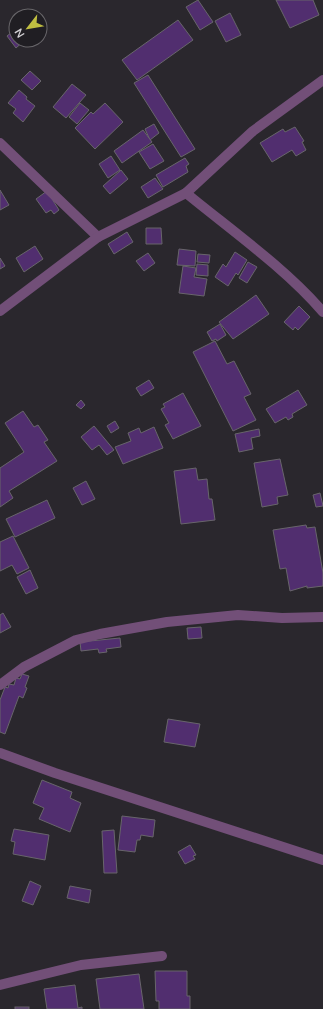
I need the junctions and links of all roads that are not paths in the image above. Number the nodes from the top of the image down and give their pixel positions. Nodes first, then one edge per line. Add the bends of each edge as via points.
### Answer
1 (323, 80) edge
2 (0, 143) edge
3 (186, 193) junction
4 (98, 237) junction
5 (0, 311) edge
6 (323, 312) edge
7 (323, 617) edge
8 (0, 684) edge
9 (0, 753) edge
10 (323, 860) edge
11 (162, 956) dead end
12 (0, 985) edge

1 - 3 street via 253,131
2 - 4 street
3 - 4 street
3 - 6 street via 258,252 313,300
4 - 5 street
7 - 8 street via 238,615 167,622 100,634 76,640 24,667
9 - 10 street
11 - 12 street via 81,965

